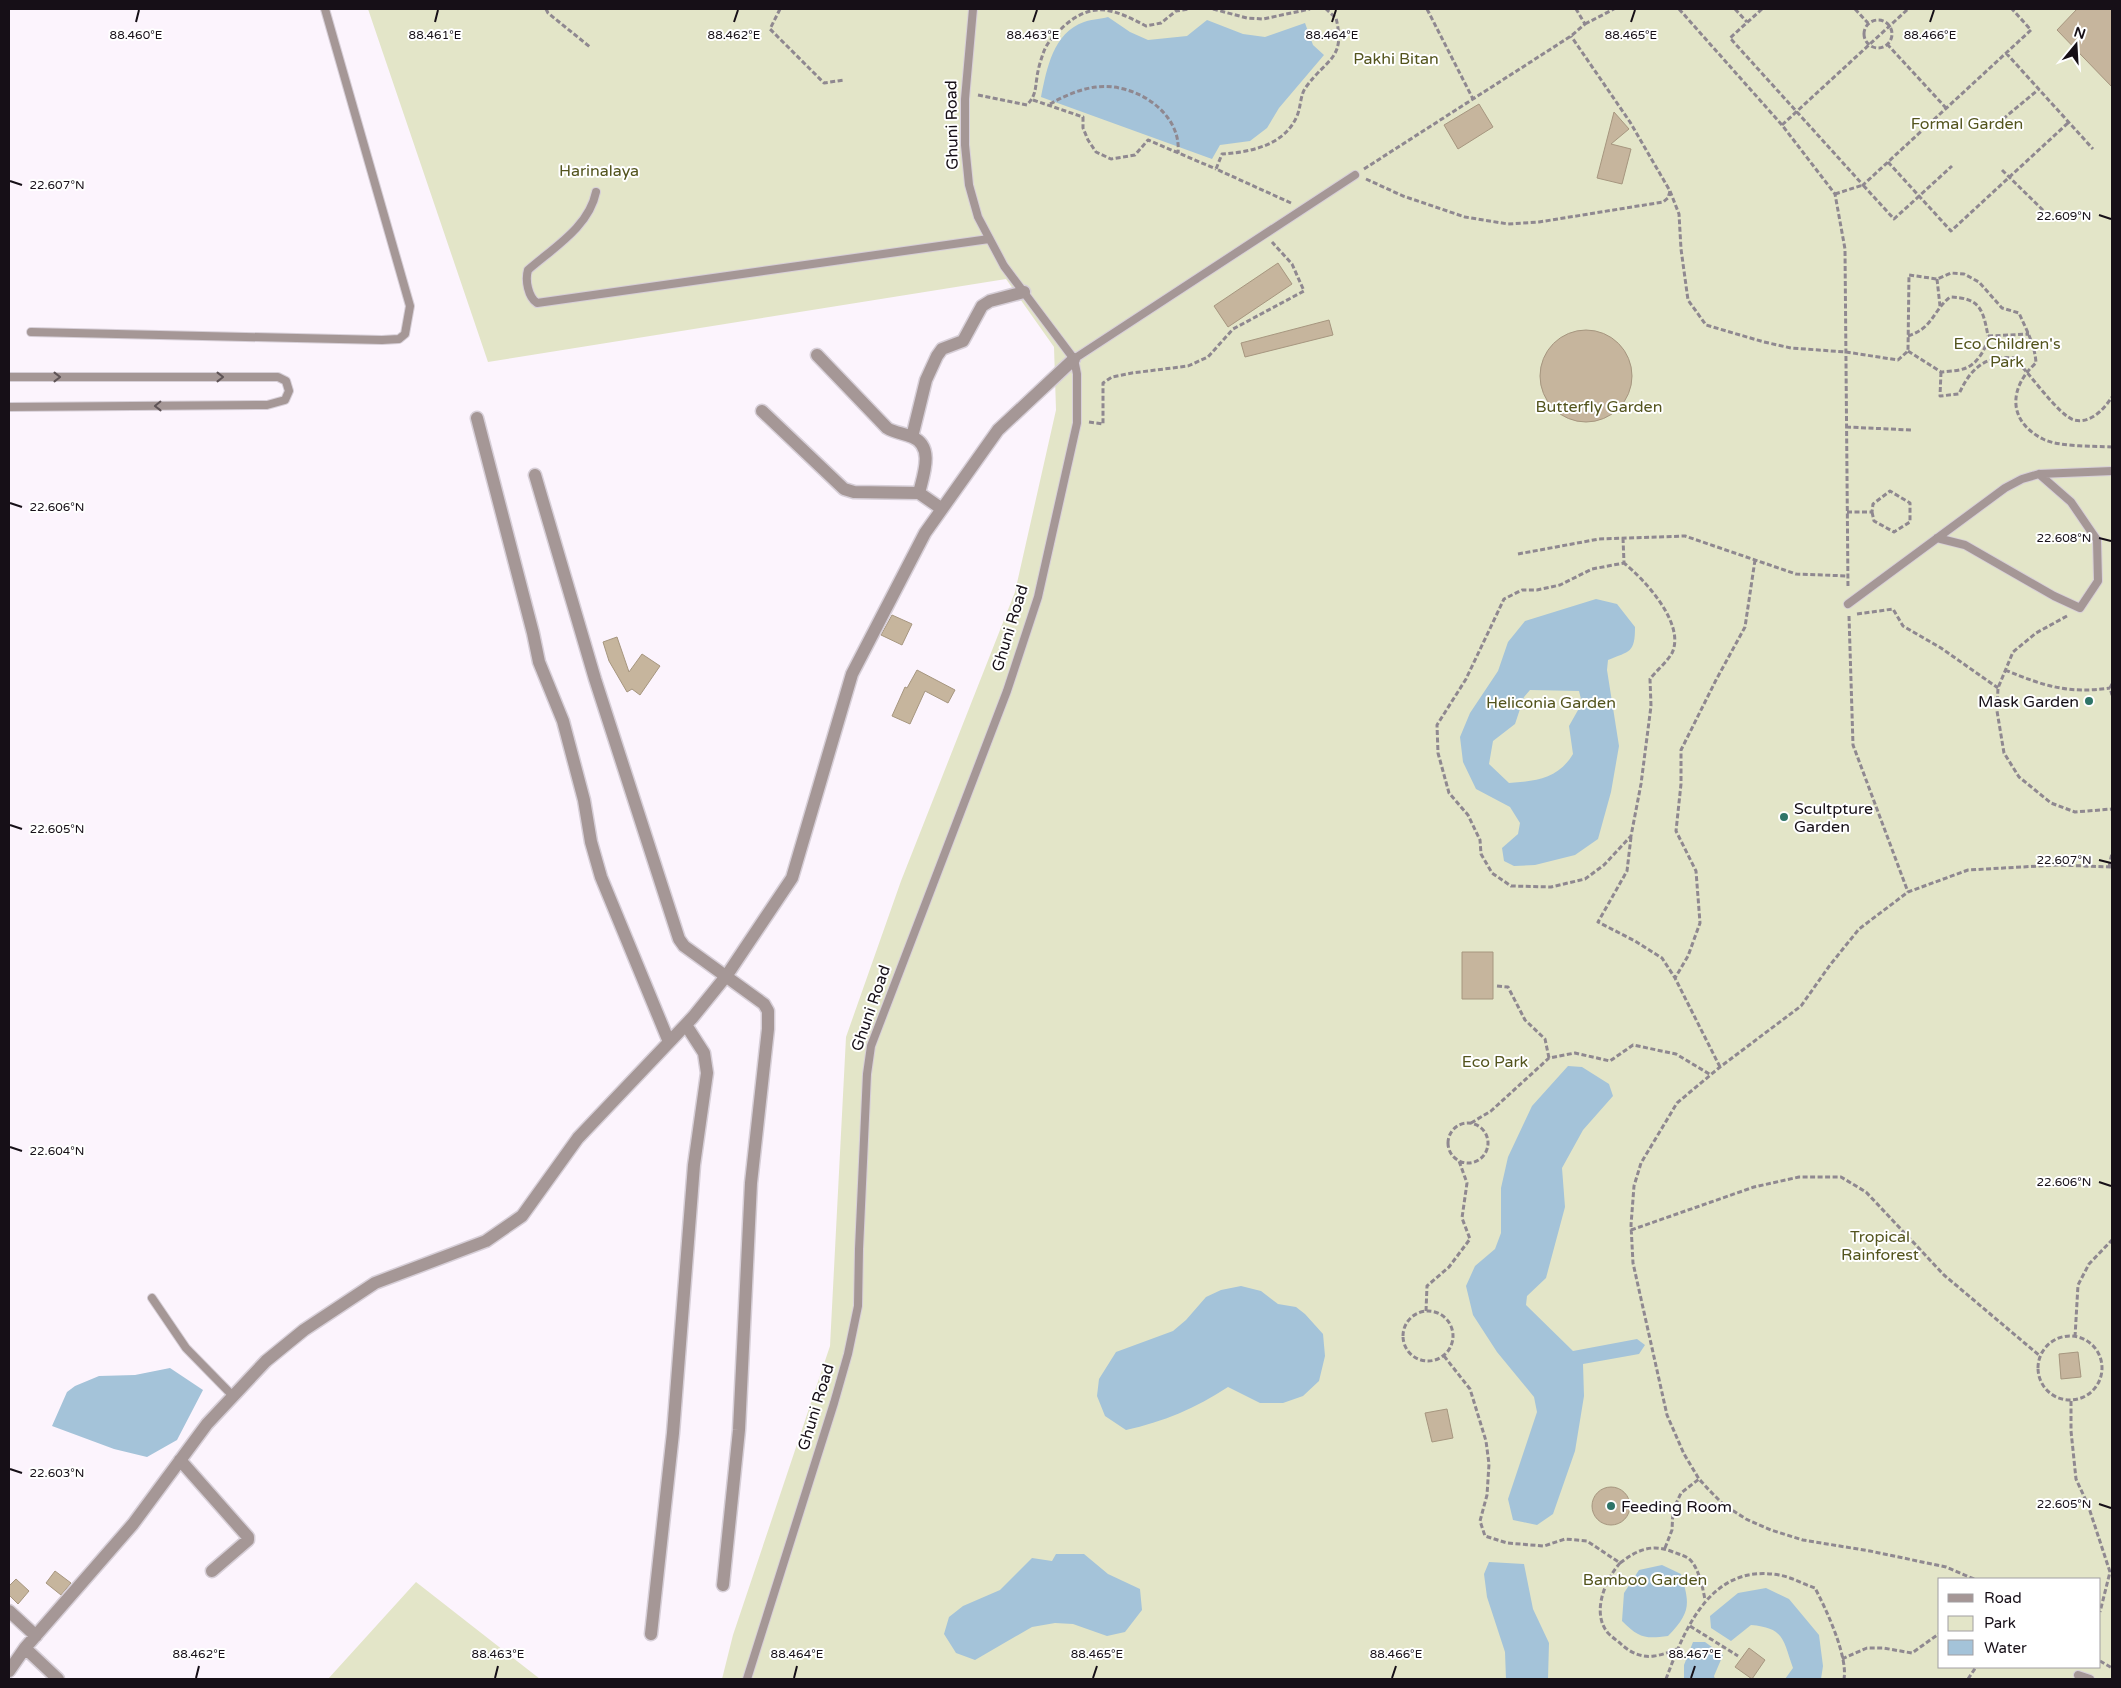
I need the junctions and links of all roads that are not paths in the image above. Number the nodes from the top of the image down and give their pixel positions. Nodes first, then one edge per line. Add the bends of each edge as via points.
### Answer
1 (326, 9) edge
2 (973, 9) edge
3 (1355, 175) road end
4 (596, 192) dead end
5 (989, 239) junction
6 (1024, 292) junction
7 (30, 332) dead end
8 (817, 355) dead end
9 (1074, 359) junction
10 (9, 377) edge
11 (9, 407) edge
12 (762, 411) dead end
13 (477, 418) dead end
14 (912, 436) junction
15 (2112, 471) edge
16 (2039, 474) junction
17 (535, 475) dead end
18 (919, 493) junction
19 (942, 509) junction
20 (1937, 538) junction
21 (1848, 604) road end
22 (725, 977) junction
23 (689, 1021) junction
24 (669, 1042) junction
25 (152, 1298) dead end
26 (232, 1395) junction
27 (180, 1460) junction
28 (212, 1571) dead end
29 (723, 1585) dead end
30 (9, 1611) edge
31 (651, 1634) dead end
32 (36, 1636) junction
33 (25, 1648) junction
34 (9, 1671) edge
35 (2078, 1675) dead end
36 (58, 1679) edge
37 (747, 1679) edge
38 (2090, 1679) edge

1 - 7 lane via 410,306 405,334 399,340 382,340
2 - 5 lane, Ghuni Road via 965,93 965,144 969,185 978,218
3 - 9 lane
4 - 5 lane via 587,216 528,270 526,277 533,301 537,303
5 - 6 lane, Ghuni Road
6 - 9 lane, Ghuni Road
6 - 14 street via 982,306 963,341 942,349 926,380
8 - 14 street via 887,428
9 - 19 street via 998,430
9 - 37 lane, Ghuni Road via 1077,421 1038,596 1007,691 871,1046 867,1074 858,1306 834,1403
10 -> 11 lane via 278,377 286,381 289,391 285,400 267,405
12 - 18 street via 844,489
13 - 24 street via 539,662 563,721 598,868
14 - 18 street via 922,444 926,453
15 - 16 lane
16 - 20 lane via 2005,488
16 - 20 lane via 2071,502 2097,540 2098,581 2080,608 1965,545
17 - 22 street via 595,679 679,939
18 - 19 street
19 - 22 street via 925,533 852,674 792,878
20 - 21 lane
22 - 23 street
22 - 29 street via 764,1004 768,1012 768,1028 751,1183 739,1430
23 - 24 street
23 - 31 street via 704,1053 707,1073 694,1165 673,1433
24 - 26 street via 578,1138 522,1216 486,1241 376,1282 304,1330
25 - 26 lane via 186,1348
26 - 27 street
27 - 28 street via 248,1538
27 - 32 street via 132,1524
30 - 32 street
32 - 33 street
33 - 34 street
33 - 36 street
35 - 38 lane

